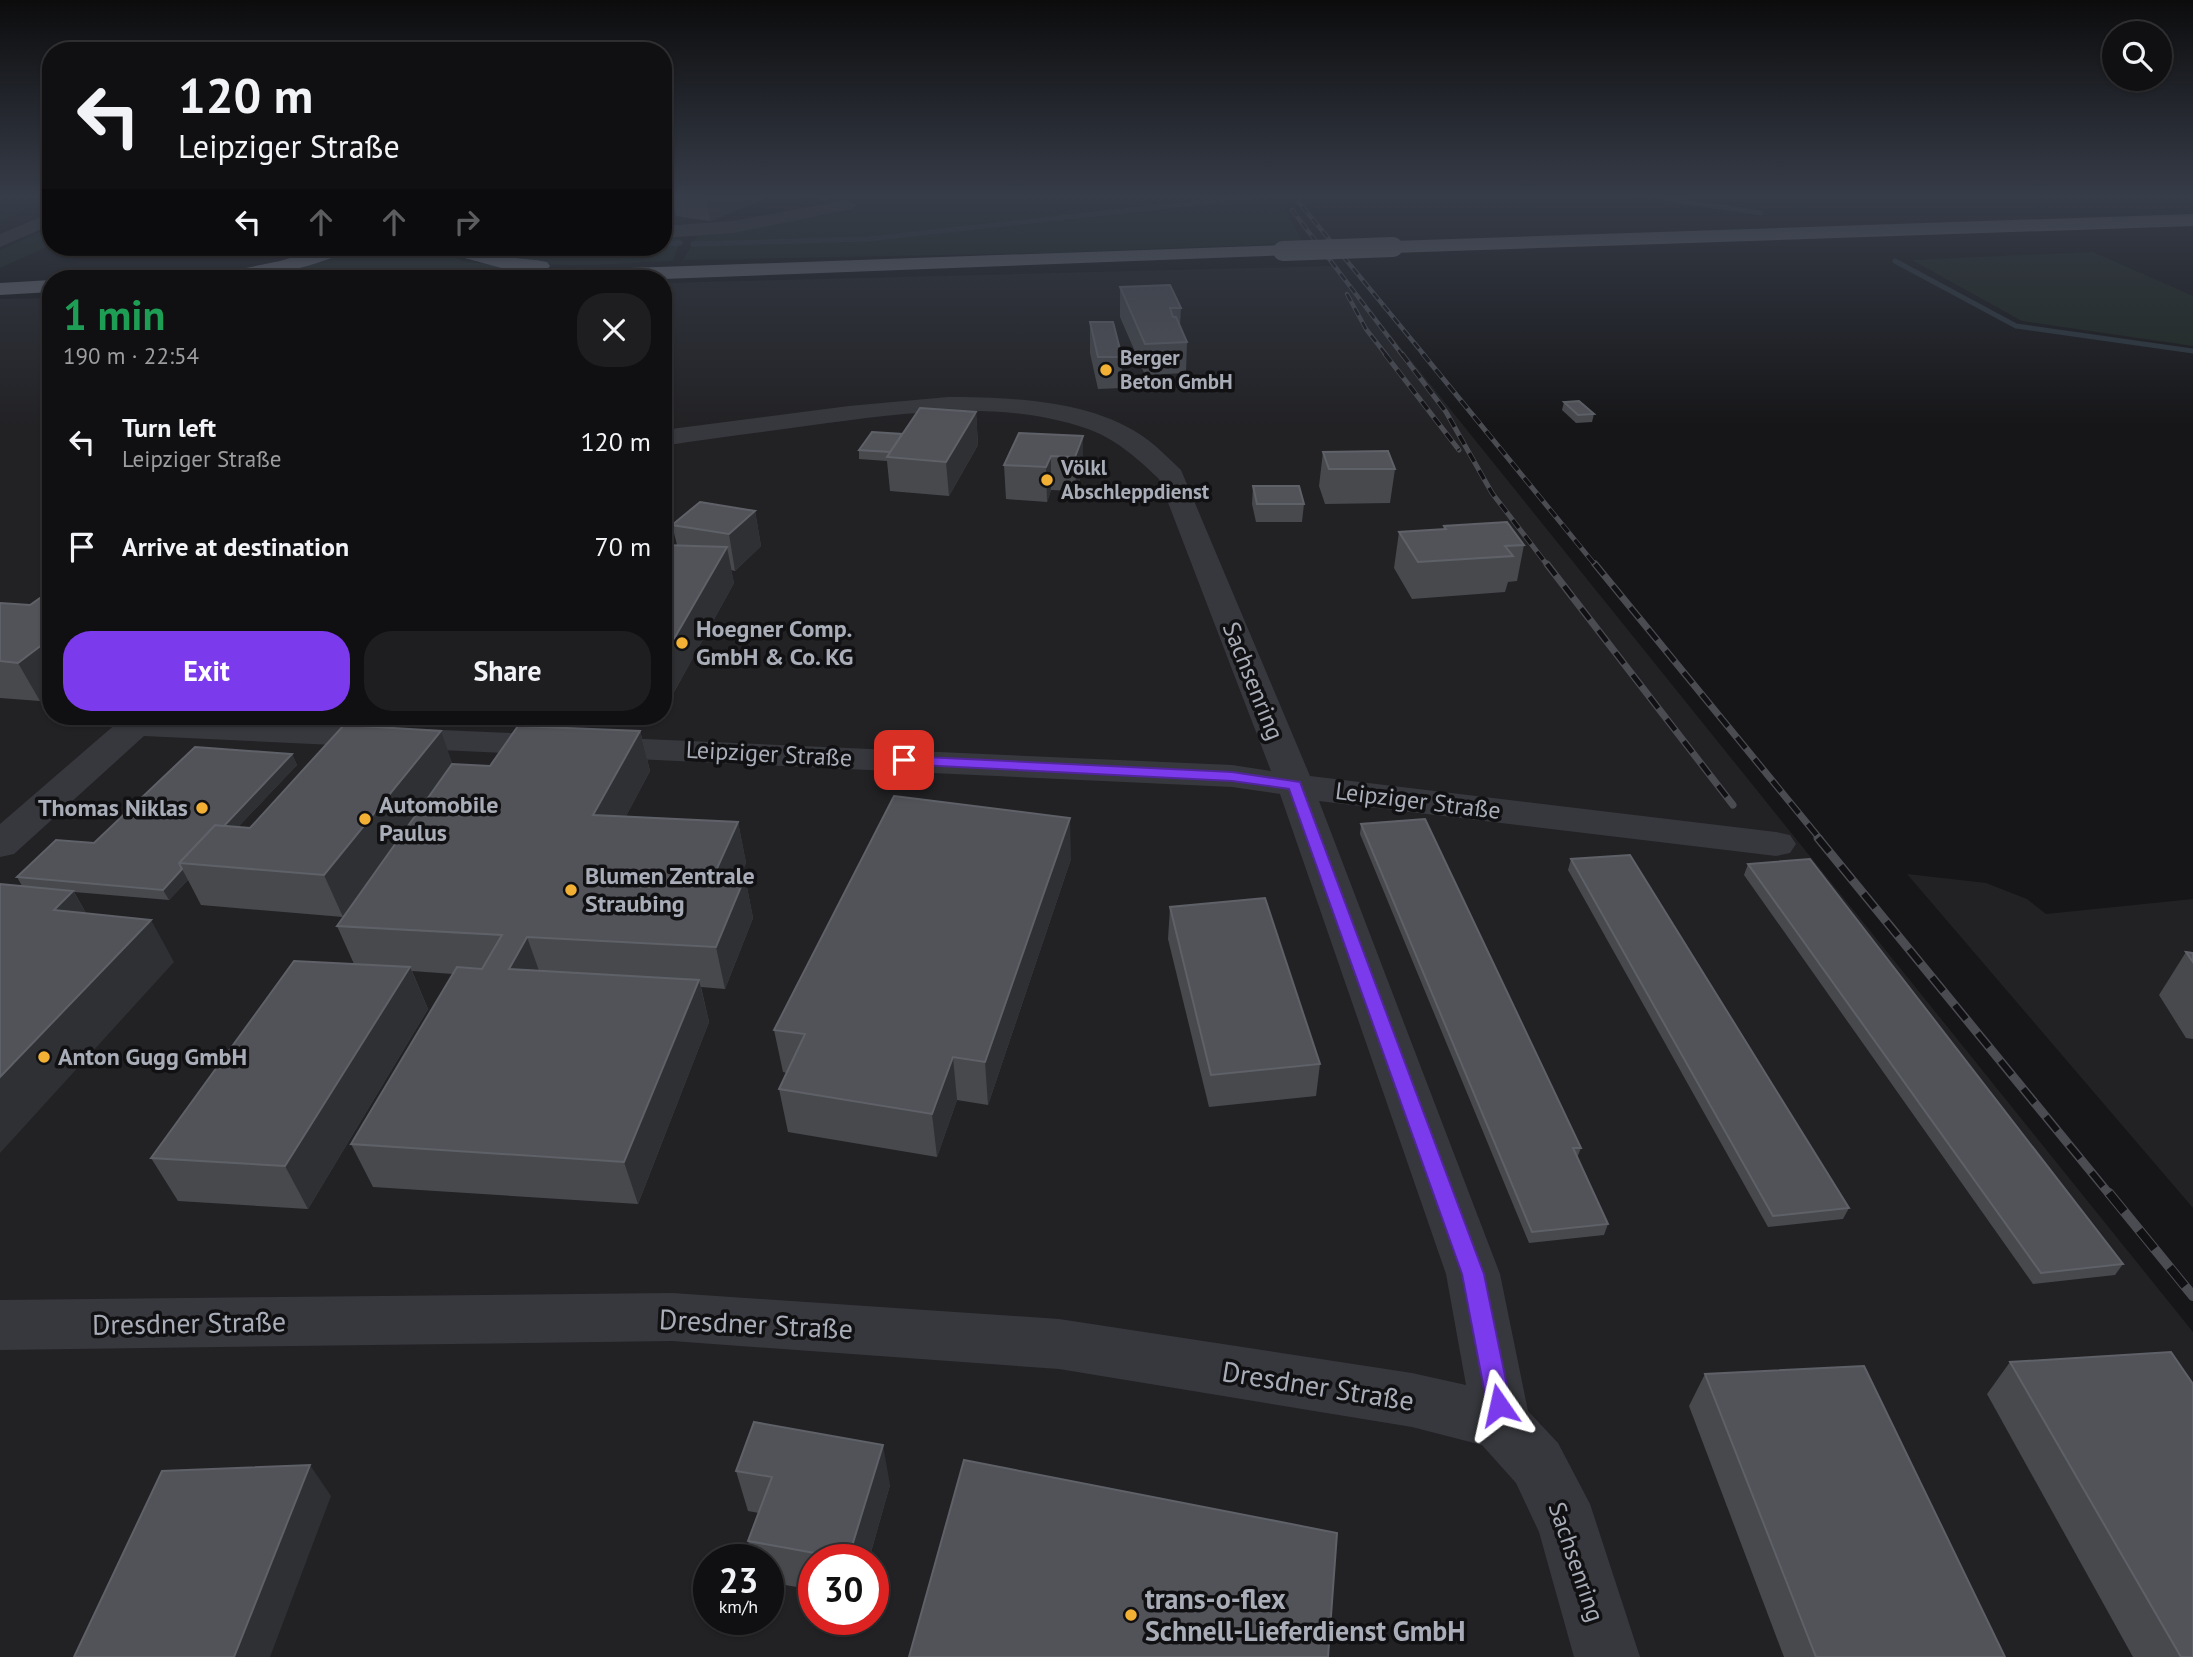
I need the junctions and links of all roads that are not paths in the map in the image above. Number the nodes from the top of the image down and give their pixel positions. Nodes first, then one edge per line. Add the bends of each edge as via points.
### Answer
1 (42, 288) edge
2 (0, 290) edge
3 (672, 437) edge
4 (135, 725) edge
5 (238, 725) edge
6 (1295, 785) junction
7 (1776, 844) dead end
8 (0, 845) edge
9 (0, 1325) edge
10 (1502, 1425) junction
11 (1607, 1657) edge

1 - 2 highway
3 - 6 street, Sachsenring via 872,410 968,403 1049,411 1123,435 1156,457 1171,476
4 - 8 street
5 - 6 street, Leipziger Straße via 1232,776
6 - 7 street, Leipziger Straße
6 - 10 street, Sachsenring via 1473,1274
9 - 10 street, Dresdner Straße via 672,1317 1059,1344 1412,1400
10 - 11 street, Sachsenring via 1537,1463 1568,1526

